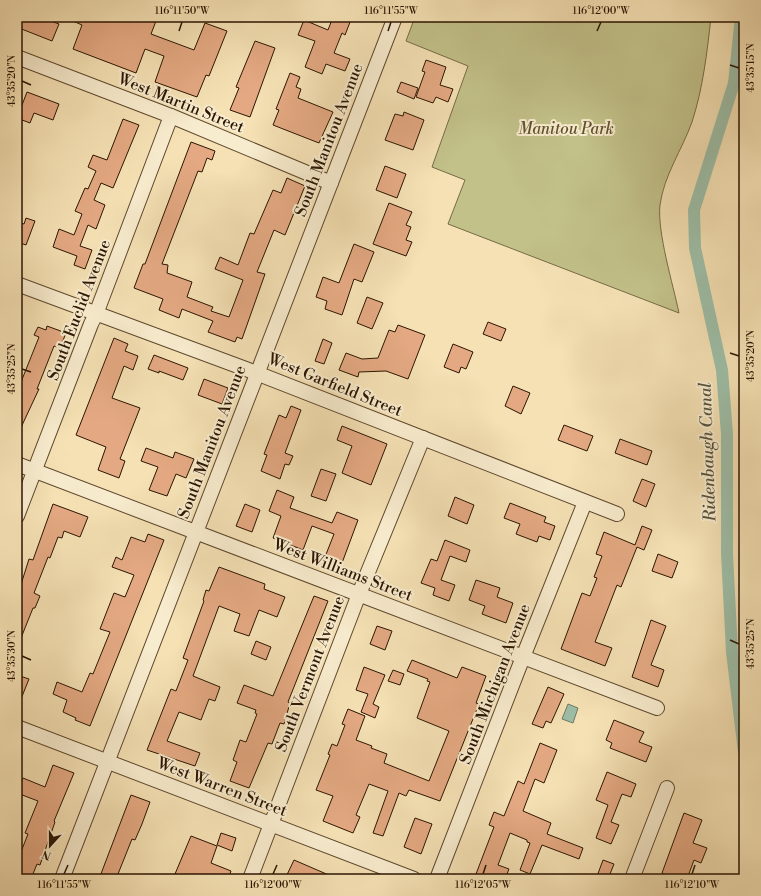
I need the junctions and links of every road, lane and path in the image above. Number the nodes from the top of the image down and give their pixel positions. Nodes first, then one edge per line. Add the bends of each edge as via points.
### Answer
1 (395, 17) edge
2 (17, 57) edge
3 (171, 116) junction
4 (331, 183) junction
5 (17, 284) edge
6 (96, 314) junction
7 (257, 373) junction
8 (423, 438) junction
9 (17, 464) edge
10 (34, 471) junction
11 (585, 502) junction
12 (617, 514) dead end
13 (17, 516) edge
14 (196, 532) junction
15 (359, 594) junction
16 (523, 657) junction
17 (657, 708) dead end
18 (17, 727) edge
19 (107, 761) junction
20 (667, 788) dead end
21 (271, 824) junction
22 (62, 879) edge
23 (250, 879) edge
24 (414, 879) edge
25 (437, 879) edge
26 (632, 879) edge

1 - 4 street, South Manitou Avenue
2 - 3 street, West Martin Street
3 - 4 street, West Martin Street
3 - 6 street, South Euclid Avenue
4 - 7 street, South Manitou Avenue
5 - 6 street, West Garfield Street
6 - 7 street, West Garfield Street
6 - 10 street, South Euclid Avenue
7 - 8 street, West Garfield Street
7 - 14 street, South Manitou Avenue
8 - 11 street, West Garfield Street
8 - 15 street, South Vermont Avenue
9 - 10 street, West Williams Street
10 - 13 street, South Euclid Avenue
10 - 14 street, West Williams Street
11 - 12 street, West Garfield Street
11 - 16 street, South Michigan Avenue
14 - 15 street, West Williams Street
14 - 19 street, South Manitou Avenue
15 - 16 street, West Williams Street
15 - 21 street, South Vermont Avenue
16 - 17 street, West Williams Street
16 - 25 street, South Michigan Avenue
18 - 19 street, West Warren Street
19 - 21 street, West Warren Street
19 - 22 street, South Manitou Avenue
20 - 26 street
21 - 23 street, South Vermont Avenue
21 - 24 street, West Warren Street

